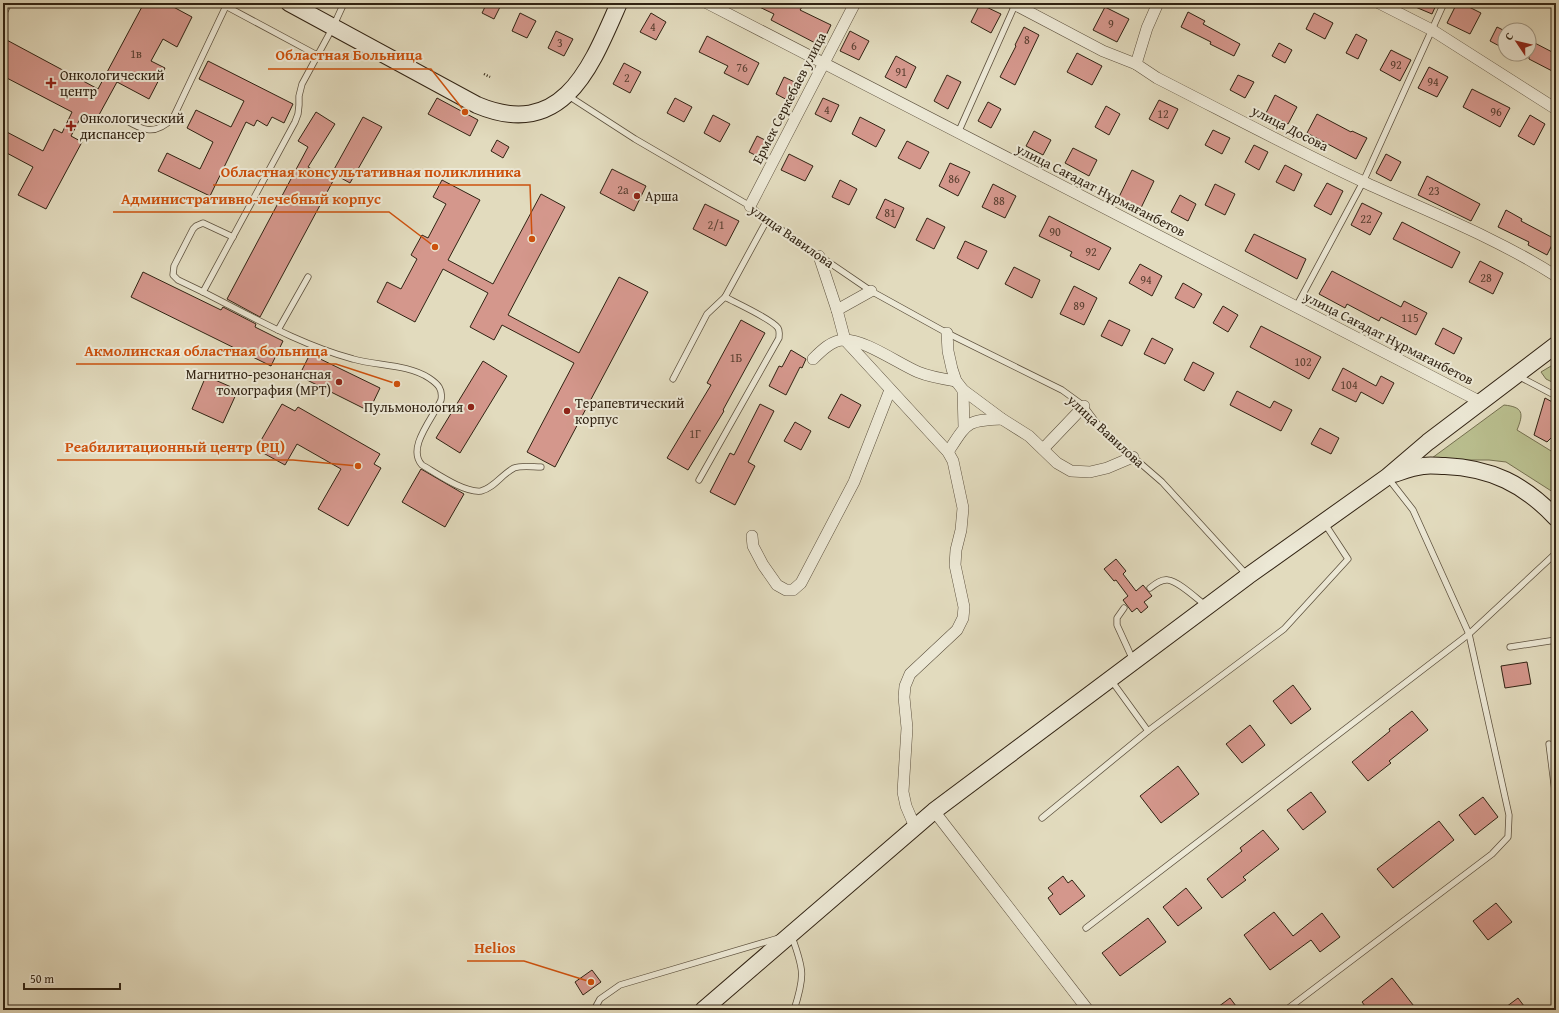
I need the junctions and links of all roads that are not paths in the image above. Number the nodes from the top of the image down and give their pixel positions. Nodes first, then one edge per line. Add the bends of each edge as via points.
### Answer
1 (9, 3) edge
2 (220, 3) edge
3 (289, 3) edge
4 (344, 3) edge
5 (619, 3) edge
6 (707, 3) edge
7 (855, 3) edge
8 (1158, 3) edge
9 (1379, 3) edge
10 (1444, 3) edge
11 (1014, 4) edge
12 (226, 6) junction
13 (3, 15) edge
14 (333, 27) junction
15 (1432, 30) junction
16 (317, 56) junction
17 (824, 63) junction
18 (1136, 64) junction
19 (567, 95) junction
20 (1556, 109) edge
21 (124, 120) dead end
22 (958, 133) junction
23 (1363, 182) junction
24 (750, 206) junction
25 (767, 220) junction
26 (233, 237) junction
27 (819, 256) junction
28 (1556, 276) edge
29 (308, 277) dead end
30 (871, 291) junction
31 (203, 292) junction
32 (725, 297) junction
33 (1296, 307) junction
34 (837, 310) junction
35 (278, 330) junction
36 (947, 333) junction
37 (845, 340) junction
38 (1556, 345) edge
39 (813, 359) dead end
40 (1517, 376) junction
41 (673, 379) dead end
42 (960, 385) junction
43 (890, 390) junction
44 (1556, 396) edge
45 (1481, 402) junction
46 (1084, 406) junction
47 (1002, 419) junction
48 (964, 428) junction
49 (1043, 448) junction
50 (948, 452) junction
51 (1133, 457) junction
52 (541, 468) dead end
53 (1386, 477) junction
54 (699, 480) dead end
55 (1556, 518) edge
56 (1324, 523) junction
57 (752, 536) dead end
58 (1556, 553) edge
59 (1248, 576) junction
60 (1150, 588) dead end
61 (1207, 606) junction
62 (1124, 608) dead end
63 (1469, 634) junction
64 (1556, 640) edge
65 (1510, 647) dead end
66 (1133, 662) junction
67 (1110, 679) junction
68 (1148, 732) junction
69 (1549, 744) dead end
70 (1556, 800) edge
71 (934, 811) junction
72 (1042, 818) dead end
73 (915, 827) junction
74 (1086, 928) dead end
75 (790, 934) junction
76 (594, 1010) edge
77 (703, 1010) edge
78 (794, 1010) edge
79 (1088, 1010) edge
80 (1286, 1010) edge

1 - 13 lane
2 - 12 lane
3 - 14 street
4 - 14 lane
5 - 19 street via 590,66
6 - 17 street, улица Сағадат Нұрмағанбетов
7 - 17 street, Ермек Серкебаев улица
8 - 18 street via 1146,28
9 - 15 street
10 - 15 lane
11 - 18 street, улица Досова via 1103,51
11 - 22 lane
12 - 16 lane
12 - 21 lane via 173,118 162,127 152,130 143,129
14 - 16 lane
14 - 19 street via 492,112 528,114 555,104
15 - 20 street
15 - 23 lane
16 - 26 lane via 300,90 295,122
17 - 22 street, улица Сағадат Нұрмағанбетов
17 - 24 street, Ермек Серкебаев улица
18 - 23 street, улица Досова via 1157,78
19 - 24 lane, улица Вавилова via 635,139
22 - 33 street, улица Сағадат Нұрмағанбетов
23 - 28 street, улица Досова via 1480,236
23 - 33 lane
24 - 25 lane, улица Вавилова
25 - 27 lane, улица Вавилова
25 - 32 lane
26 - 31 lane
26 - 31 lane via 203,223 193,229 172,274 178,280
27 - 30 lane, улица Вавилова
27 - 34 street
29 - 35 lane
30 - 34 street
30 - 36 lane, улица Вавилова
31 - 35 lane
32 - 41 lane via 707,314
32 - 54 lane via 777,327 779,338
33 - 45 street, улица Сағадат Нұрмағанбетов
34 - 37 street
35 - 52 lane via 320,348 353,359 409,370 434,382 442,392 441,400 419,440 417,461 463,488 480,491 513,468 520,466
36 - 42 street via 952,369
36 - 46 lane, улица Вавилова via 1062,390
37 - 39 street via 835,342
37 - 42 street via 859,343 917,371
37 - 43 street
38 - 40 street
40 - 44 lane
40 - 45 street
42 - 47 street
42 - 48 street
43 - 50 street
43 - 57 street via 854,482 800,583 793,590 786,590 777,585 753,546
45 - 53 street
46 - 49 street
46 - 51 lane, улица Вавилова via 1102,430
47 - 48 street via 979,420
47 - 49 street
48 - 50 street
49 - 51 street via 1057,463 1071,471 1080,472 1107,468
50 - 73 street via 953,461 963,508 955,565 964,607 963,618 957,630 914,669 905,686 908,728 903,792
51 - 59 lane, улица Вавилова via 1162,482
53 - 55 street via 1424,466 1483,470 1523,490
53 - 56 street
53 - 63 lane via 1413,510
56 - 59 street
56 - 68 lane via 1348,559 1284,629
58 - 63 lane
59 - 61 street
60 - 61 lane via 1167,580 1178,584
61 - 66 street
62 - 66 lane via 1117,618 1117,624
63 - 74 lane
63 - 80 lane via 1509,816 1508,837 1492,854
64 - 65 lane
66 - 67 street
67 - 68 lane
67 - 71 street
68 - 72 lane
69 - 70 lane
71 - 73 street
71 - 79 street
73 - 75 street
75 - 76 lane via 620,985 600,999
75 - 77 street
75 - 78 lane via 802,973

